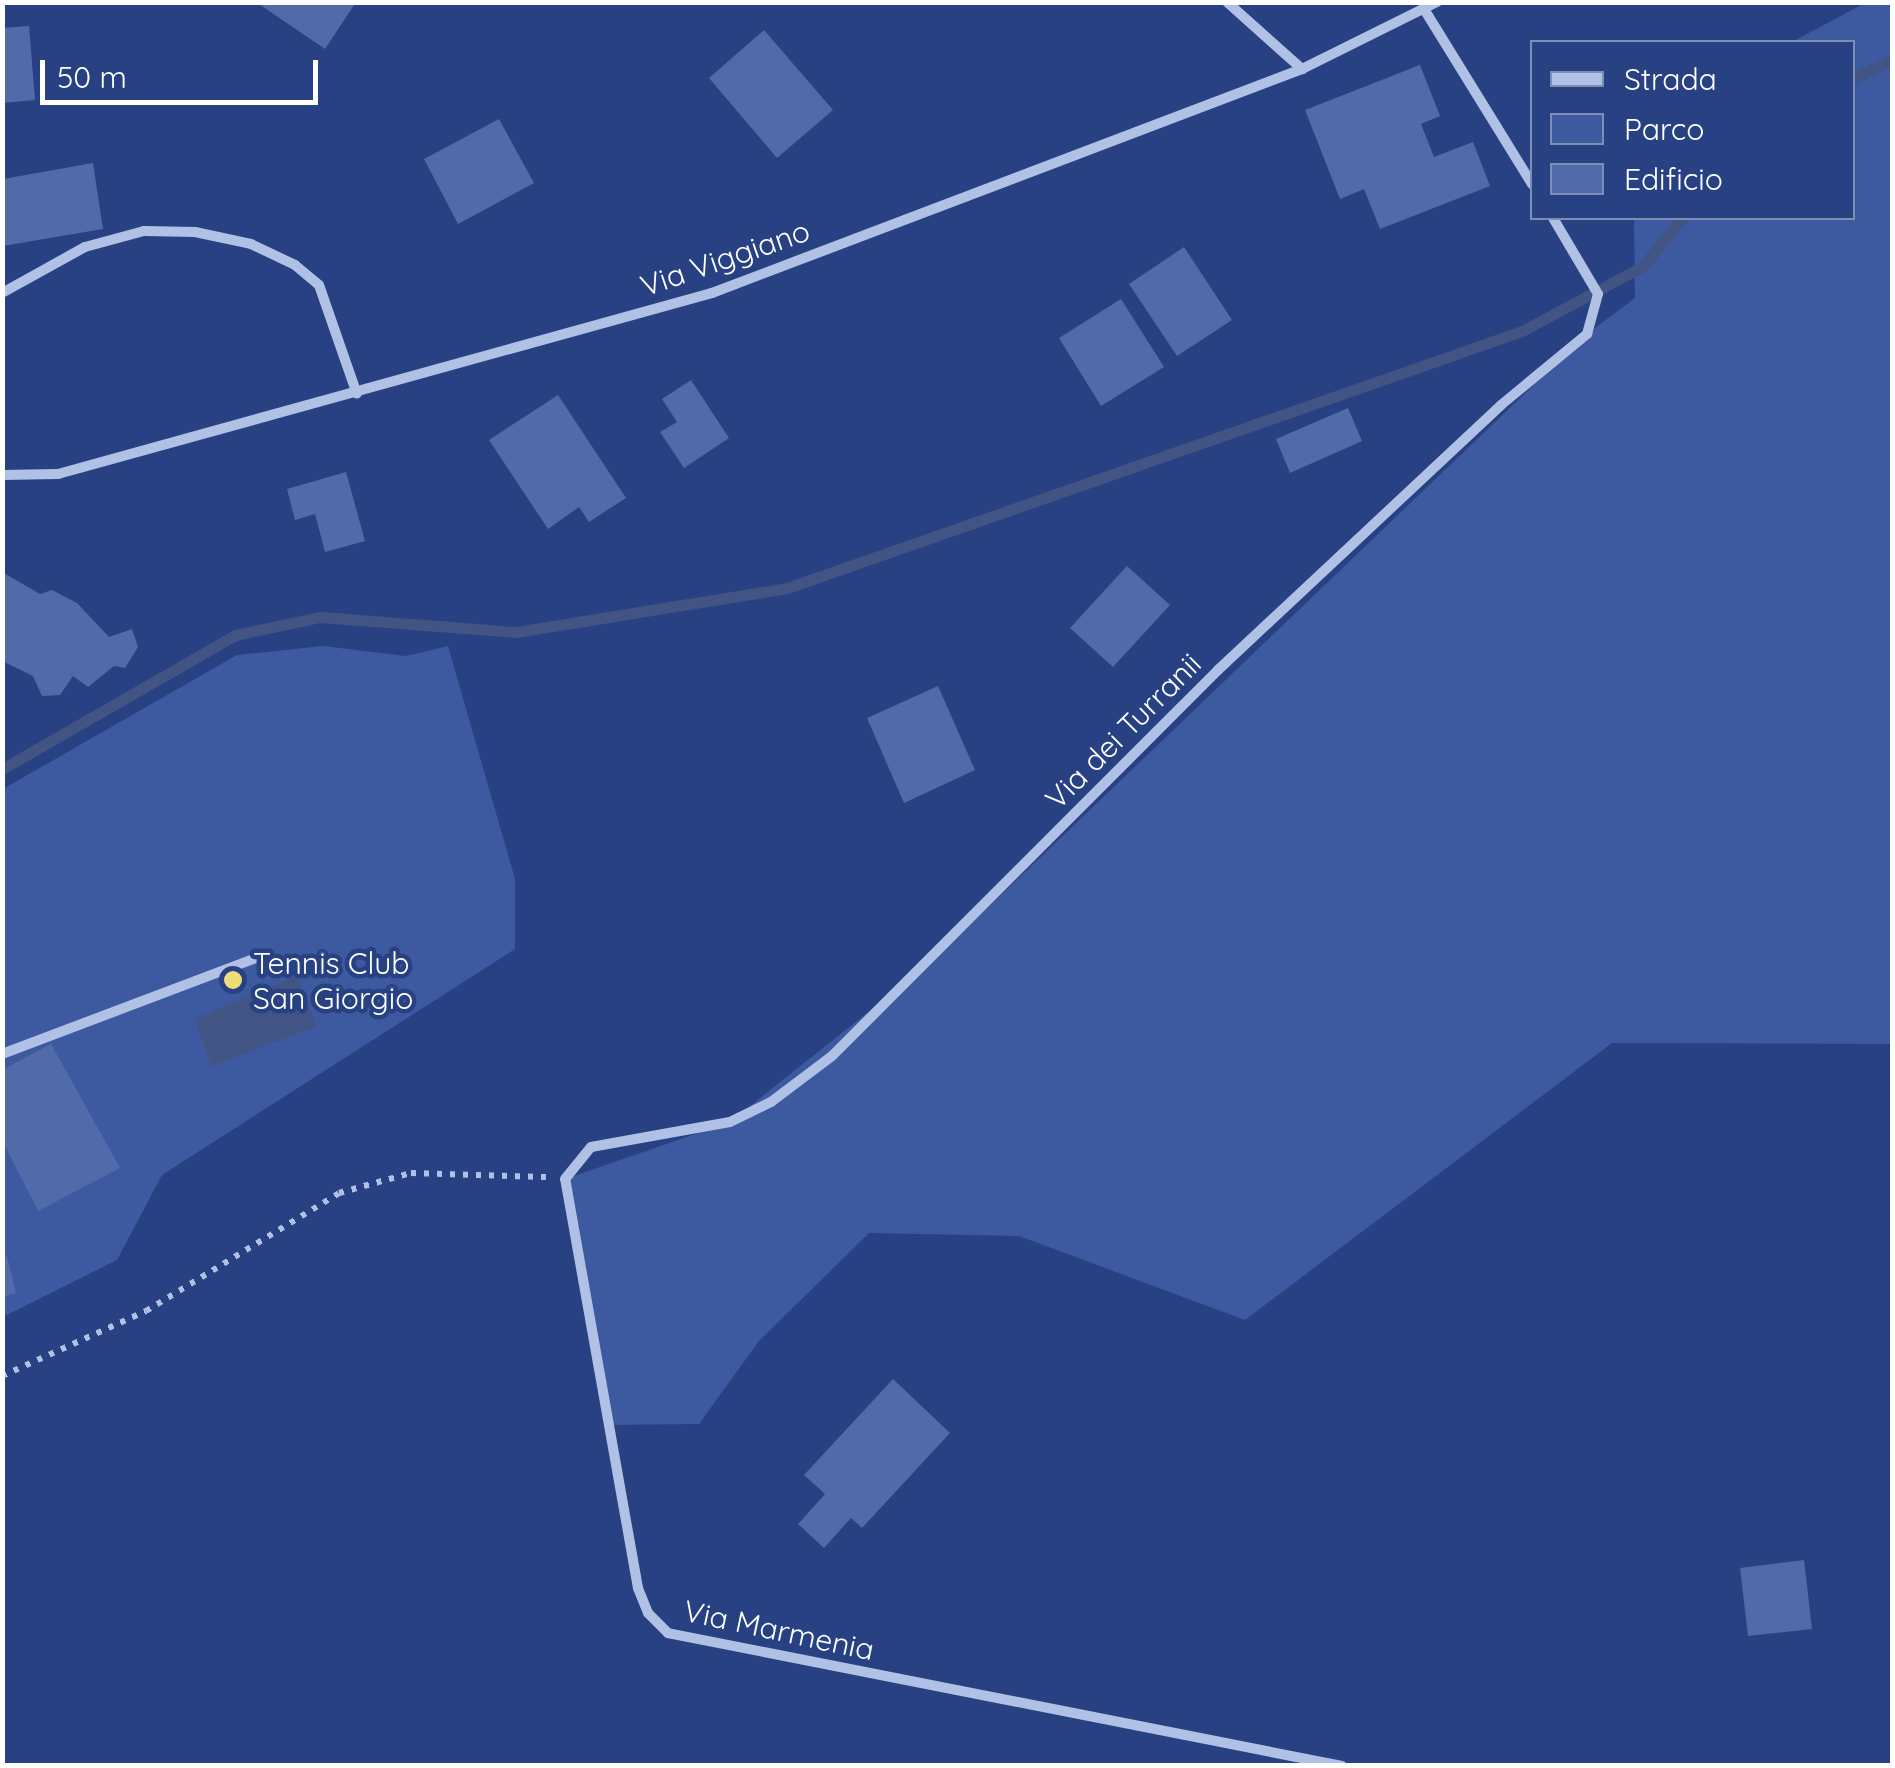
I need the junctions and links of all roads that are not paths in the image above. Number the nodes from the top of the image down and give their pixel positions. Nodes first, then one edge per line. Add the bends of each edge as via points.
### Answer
1 (1227, 2) edge
2 (1437, 2) edge
3 (1424, 9) junction
4 (1302, 69) junction
5 (1530, 181) edge
6 (1554, 220) edge
7 (2, 293) edge
8 (357, 394) junction
9 (2, 476) edge
10 (260, 956) dead end
11 (2, 1054) edge
12 (565, 1179) joint
13 (1342, 1766) edge

1 - 4 street
2 - 3 street, Via Viggiano
3 - 4 street, Via Viggiano
3 - 5 street
4 - 8 street, Via Viggiano via 712,293
6 - 12 street, Via dei Turranii via 1598,294 1587,334 1501,405 1218,670 848,1042 744,1116 683,1134 598,1144 574,1161
7 - 8 street via 86,248 144,231 195,232 251,244 295,264 318,285
8 - 9 street, Via Viggiano via 58,474
10 - 11 street
12 - 13 street, Via Marmenia via 638,1588 648,1612 668,1632

